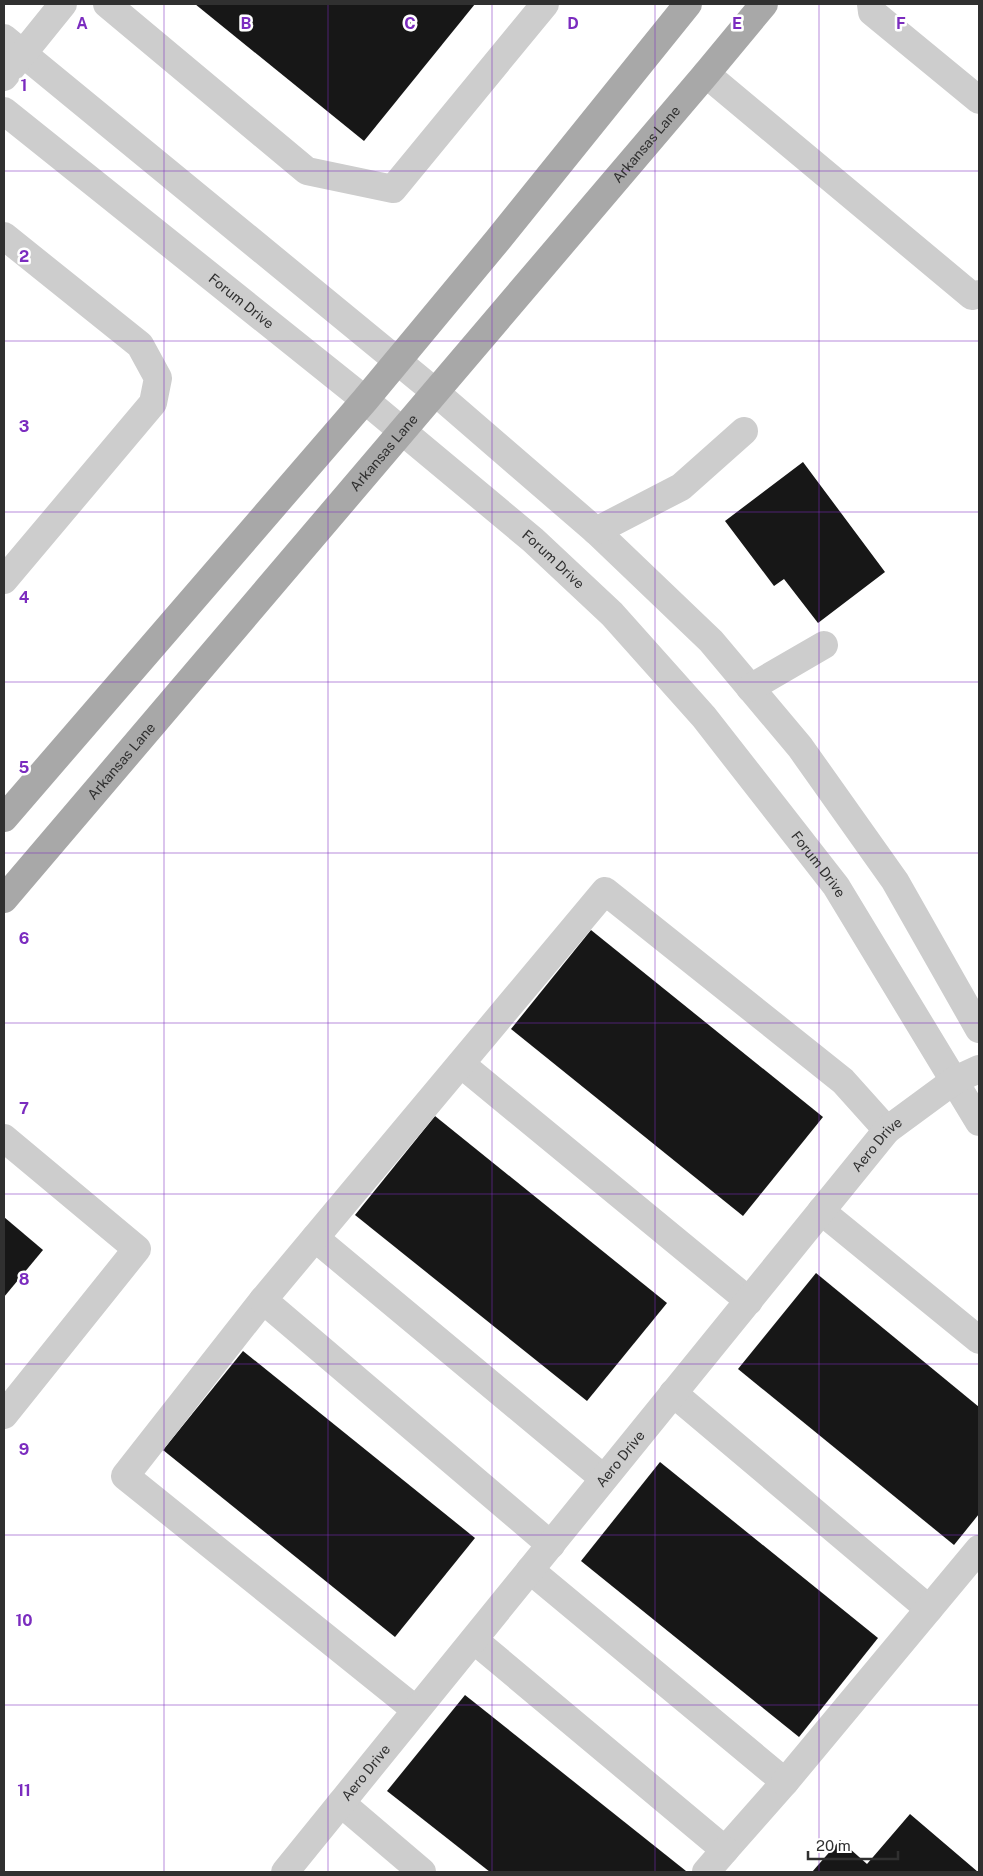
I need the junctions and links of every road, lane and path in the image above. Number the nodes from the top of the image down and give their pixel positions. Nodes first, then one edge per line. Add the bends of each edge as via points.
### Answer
1 (63, 4) edge
2 (107, 4) edge
3 (545, 4) edge
4 (688, 4) edge
5 (764, 4) edge
6 (871, 4) edge
7 (13, 45) edge
8 (706, 74) junction
9 (4, 77) edge
10 (979, 100) edge
11 (4, 112) edge
12 (4, 236) edge
13 (979, 294) edge
14 (397, 360) junction
15 (434, 391) junction
16 (365, 400) junction
17 (402, 431) junction
18 (744, 431) dead end
19 (596, 531) junction
20 (4, 580) edge
21 (824, 645) dead end
22 (750, 688) junction
23 (4, 818) edge
24 (4, 899) edge
25 (979, 1029) edge
26 (461, 1064) junction
27 (967, 1075) edge
28 (979, 1122) edge
29 (887, 1130) junction
30 (4, 1138) edge
31 (821, 1211) junction
32 (315, 1238) junction
33 (263, 1300) junction
34 (748, 1300) junction
35 (979, 1340) edge
36 (674, 1393) junction
37 (4, 1415) edge
38 (603, 1478) junction
39 (551, 1545) junction
40 (979, 1549) edge
41 (530, 1570) junction
42 (929, 1609) junction
43 (474, 1640) junction
44 (416, 1710) junction
45 (785, 1782) junction
46 (341, 1803) junction
47 (725, 1850) junction
48 (285, 1872) edge
49 (422, 1872) edge
50 (706, 1872) edge

1 - 7 street
2 - 3 street via 307,171 393,189
4 - 14 main road via 497,242
5 - 8 main road, Arkansas Lane
6 - 10 street via 872,12
7 - 9 street
7 - 14 street
8 - 13 street via 972,296
8 - 15 main road, Arkansas Lane
11 - 16 street, Forum Drive
12 - 20 street via 140,345 158,378 153,403
14 - 15 street
14 - 16 main road
15 - 17 main road, Arkansas Lane
15 - 19 street
16 - 17 street, Forum Drive
16 - 23 main road
17 - 24 main road, Arkansas Lane
17 - 27 street, Forum Drive via 533,540 612,614 704,717 836,886
18 - 19 street via 681,487
19 - 22 street via 711,641
21 - 22 street
22 - 25 street via 800,747 895,882
26 - 29 street via 605,891 843,1081
26 - 32 street
26 - 34 street
27 - 28 street, Forum Drive
27 - 29 street, Aero Drive
29 - 31 street, Aero Drive
30 - 37 street via 137,1249
31 - 34 street, Aero Drive
31 - 35 street
32 - 33 street
32 - 38 street
33 - 39 street
33 - 44 street via 125,1476
34 - 36 street, Aero Drive
36 - 38 street, Aero Drive
36 - 42 street
38 - 39 street, Aero Drive
39 - 41 street, Aero Drive
40 - 42 street
41 - 43 street, Aero Drive
41 - 45 street
42 - 45 street
43 - 44 street, Aero Drive
43 - 47 street
44 - 46 street, Aero Drive
45 - 47 street
46 - 48 street, Aero Drive
46 - 49 street
47 - 50 street

